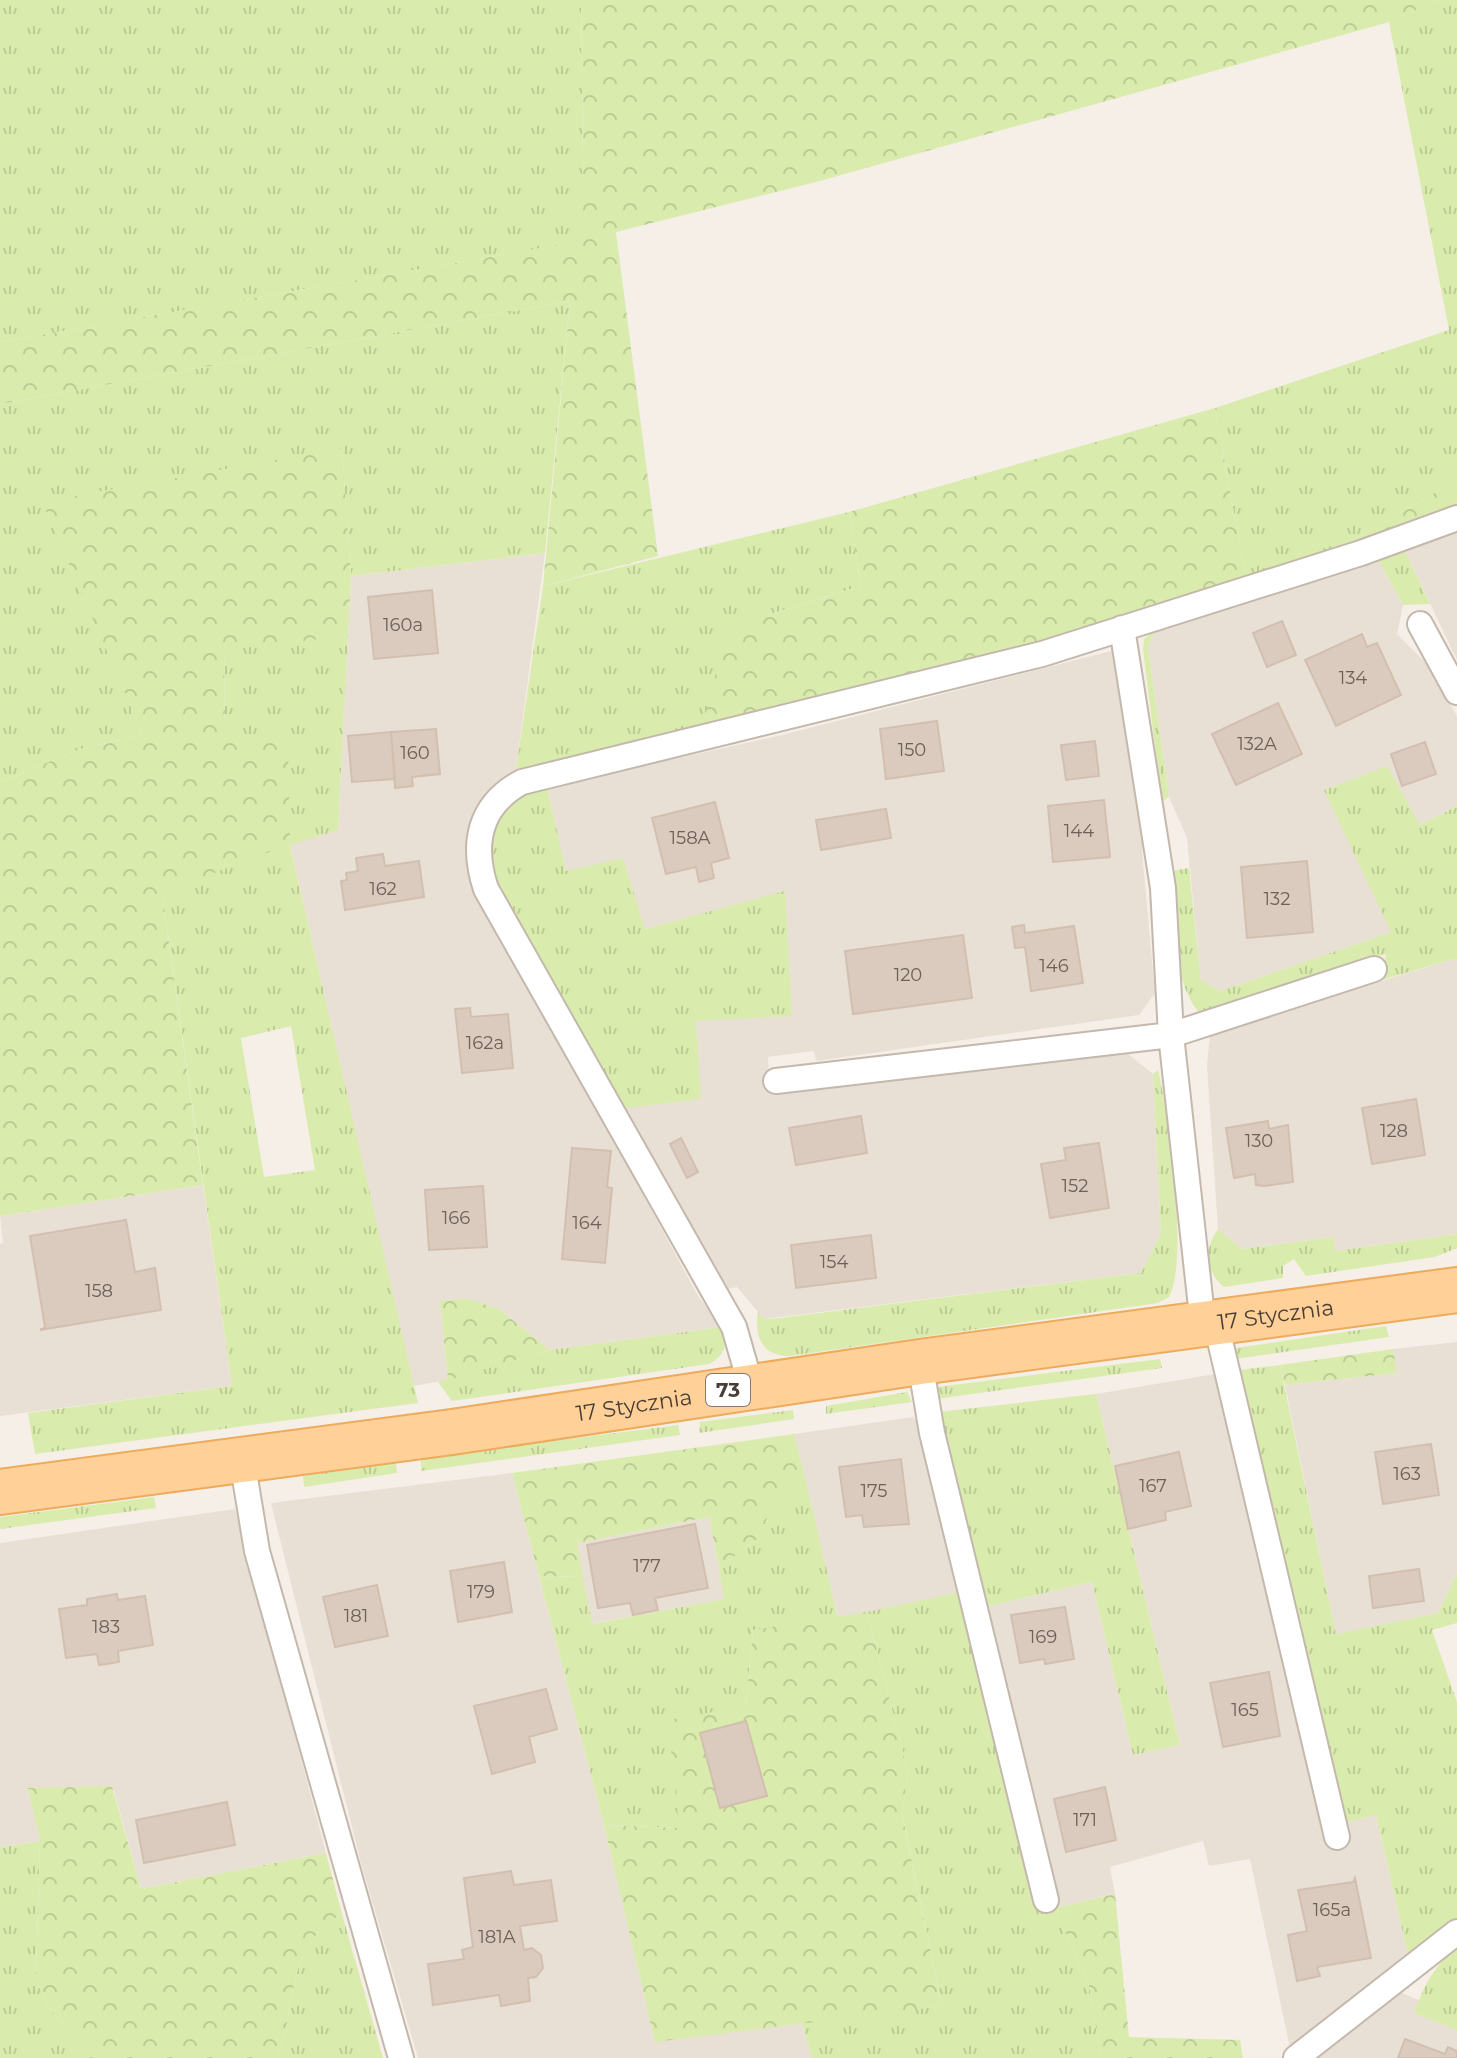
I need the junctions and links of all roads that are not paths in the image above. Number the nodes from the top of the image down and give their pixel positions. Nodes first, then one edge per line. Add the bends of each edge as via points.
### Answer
1 (1457, 518) edge
2 (1420, 624) dead end
3 (1122, 628) junction
4 (1457, 692) edge
5 (1374, 969) dead end
6 (1171, 1035) junction
7 (776, 1081) dead end
8 (1457, 1290) edge
9 (1210, 1325) junction
10 (920, 1362) junction
11 (751, 1386) junction
12 (242, 1460) junction
13 (0, 1492) edge
14 (1337, 1837) dead end
15 (1046, 1900) dead end
16 (1457, 1932) edge
17 (401, 2058) edge
18 (1296, 2058) edge

1 - 3 lane
2 - 4 lane
3 - 6 lane via 1163,888
3 - 11 lane via 956,678 522,782 486,813 478,854 486,889 734,1327
5 - 6 lane
6 - 7 lane
6 - 9 lane
8 - 9 main road, 17 Stycznia / 73
9 - 10 main road, 17 Stycznia / 73
9 - 14 lane
10 - 11 main road, 17 Stycznia / 73
10 - 15 lane via 932,1433
11 - 12 main road, 17 Stycznia / 73
12 - 13 main road, 17 Stycznia / 73
12 - 17 lane via 257,1551
16 - 18 lane

